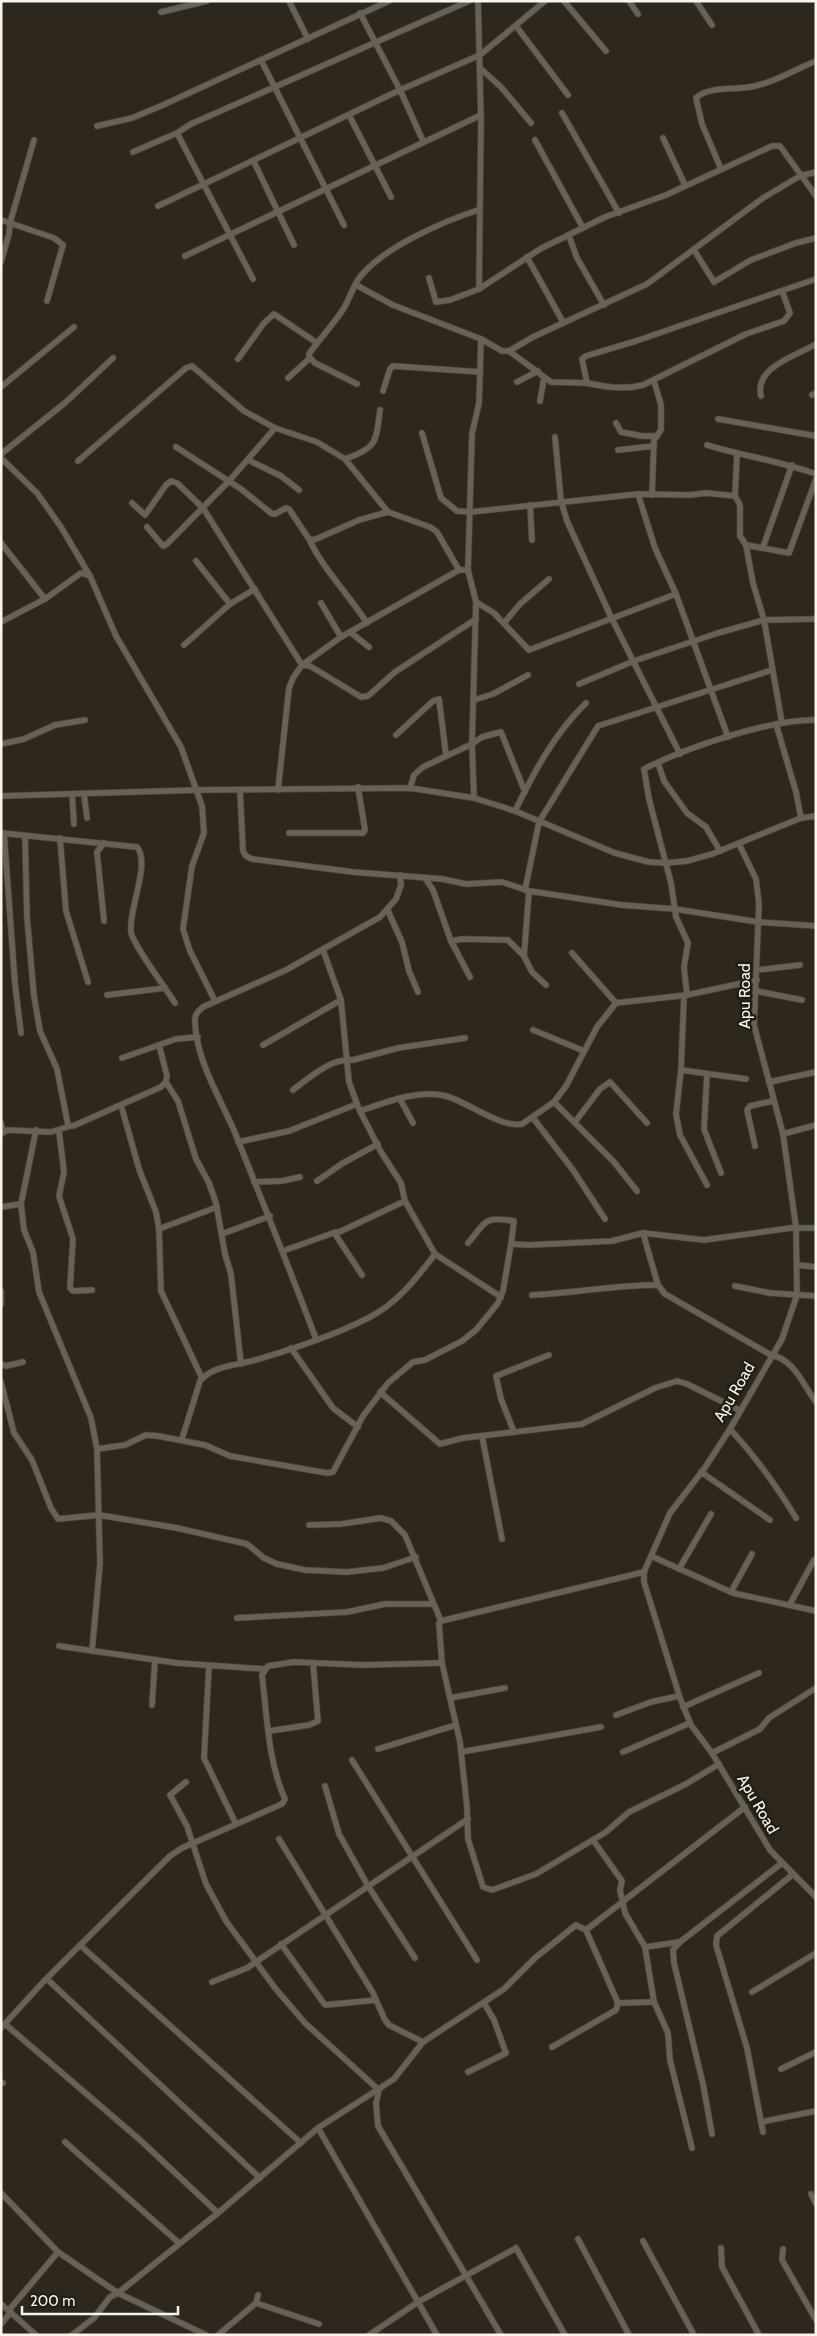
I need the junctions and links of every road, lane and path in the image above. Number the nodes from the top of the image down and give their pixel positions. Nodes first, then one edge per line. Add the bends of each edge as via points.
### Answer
1 (207, 1) edge
2 (289, 1) edge
3 (390, 1) edge
4 (470, 1) edge
5 (478, 1) edge
6 (545, 1) edge
7 (564, 1) edge
8 (630, 1) edge
9 (696, 1) edge
10 (161, 12) dead end
11 (360, 13) junction
12 (638, 14) dead end
13 (712, 25) dead end
14 (516, 26) junction
15 (308, 39) junction
16 (376, 42) junction
17 (606, 51) dead end
18 (480, 55) junction
19 (261, 60) junction
20 (816, 61) edge
21 (480, 68) junction
22 (275, 87) junction
23 (400, 90) junction
24 (568, 95) dead end
25 (562, 113) dead end
26 (349, 114) junction
27 (481, 115) junction
28 (531, 123) dead end
29 (97, 126) dead end
30 (178, 133) junction
31 (301, 138) junction
32 (663, 138) dead end
33 (34, 140) dead end
34 (535, 140) dead end
35 (423, 141) junction
36 (133, 152) dead end
37 (254, 162) junction
38 (375, 164) junction
39 (721, 169) junction
40 (816, 172) edge
41 (800, 176) junction
42 (685, 185) junction
43 (204, 186) junction
44 (326, 188) junction
45 (816, 196) edge
46 (392, 197) dead end
47 (158, 206) dead end
48 (478, 210) junction
49 (278, 211) junction
50 (619, 213) junction
51 (1, 220) edge
52 (10, 223) junction
53 (344, 225) dead end
54 (583, 228) junction
55 (229, 236) junction
56 (569, 236) junction
57 (816, 238) edge
58 (294, 245) dead end
59 (694, 250) junction
60 (185, 256) dead end
61 (527, 257) junction
62 (1, 262) edge
63 (429, 278) dead end
64 (253, 279) dead end
65 (816, 279) edge
66 (356, 285) junction
67 (479, 289) junction
68 (782, 291) junction
69 (48, 301) dead end
70 (604, 305) junction
71 (563, 322) junction
72 (74, 327) dead end
73 (481, 339) junction
74 (317, 343) junction
75 (816, 344) edge
76 (509, 351) junction
77 (113, 358) dead end
78 (310, 358) junction
79 (238, 359) dead end
80 (538, 371) junction
81 (480, 372) junction
82 (288, 378) dead end
83 (544, 378) junction
84 (654, 381) junction
85 (517, 382) dead end
86 (587, 383) junction
87 (357, 384) dead end
88 (2, 386) edge
89 (382, 391) dead end
90 (762, 396) dead end
91 (540, 401) dead end
92 (380, 410) dead end
93 (718, 419) dead end
94 (616, 423) dead end
95 (275, 428) junction
96 (422, 433) dead end
97 (657, 436) junction
98 (816, 436) edge
99 (555, 437) dead end
100 (707, 445) dead end
101 (654, 446) junction
102 (176, 447) dead end
103 (618, 450) dead end
104 (1, 454) edge
105 (737, 454) junction
106 (1, 458) edge
107 (345, 459) junction
108 (248, 460) junction
109 (78, 461) dead end
110 (792, 465) junction
111 (816, 474) edge
112 (816, 479) edge
113 (229, 481) junction
114 (299, 490) dead end
115 (638, 494) junction
116 (652, 495) junction
117 (735, 496) junction
118 (561, 501) junction
119 (132, 503) dead end
120 (530, 505) junction
121 (202, 508) junction
122 (388, 512) junction
123 (471, 512) junction
124 (146, 527) dead end
125 (309, 538) junction
126 (532, 540) dead end
127 (1, 543) edge
128 (746, 545) junction
129 (763, 547) junction
130 (196, 561) dead end
131 (459, 570) junction
132 (468, 570) junction
133 (90, 576) junction
134 (549, 579) dead end
135 (255, 589) junction
136 (676, 594) junction
137 (44, 599) junction
138 (476, 602) junction
139 (321, 603) dead end
140 (230, 604) junction
141 (612, 617) junction
142 (476, 618) junction
143 (816, 618) edge
144 (764, 620) junction
145 (1, 622) edge
146 (367, 623) junction
147 (504, 623) junction
148 (350, 632) junction
149 (341, 637) junction
150 (692, 642) junction
151 (184, 646) dead end
152 (369, 647) dead end
153 (634, 661) junction
154 (302, 665) junction
155 (772, 670) junction
156 (528, 675) dead end
157 (579, 684) dead end
158 (711, 689) junction
159 (474, 700) junction
160 (586, 703) dead end
161 (655, 706) junction
162 (85, 720) dead end
163 (816, 720) edge
164 (779, 723) junction
165 (396, 735) dead end
166 (728, 737) junction
167 (1, 744) edge
168 (472, 744) junction
169 (680, 754) junction
170 (446, 755) junction
171 (658, 763) junction
172 (358, 788) junction
173 (410, 788) junction
174 (198, 790) junction
175 (278, 790) junction
176 (240, 791) junction
177 (524, 792) junction
178 (72, 794) junction
179 (84, 794) junction
180 (1, 796) edge
181 (474, 798) junction
182 (515, 811) junction
183 (816, 816) edge
184 (86, 818) dead end
185 (800, 818) junction
186 (539, 822) junction
187 (74, 824) dead end
188 (3, 833) edge
189 (289, 833) dead end
190 (25, 836) junction
191 (60, 838) junction
192 (104, 843) junction
193 (739, 844) junction
194 (720, 851) junction
195 (666, 863) junction
196 (400, 875) junction
197 (425, 878) junction
198 (527, 891) junction
199 (676, 909) junction
200 (388, 911) junction
201 (104, 921) dead end
202 (758, 922) junction
203 (816, 926) edge
204 (451, 941) junction
205 (323, 950) junction
206 (572, 953) dead end
207 (524, 956) junction
208 (800, 965) dead end
209 (757, 970) junction
210 (470, 977) dead end
211 (757, 980) junction
212 (88, 982) dead end
213 (546, 985) dead end
214 (166, 988) junction
215 (756, 991) junction
216 (418, 992) dead end
217 (107, 995) dead end
218 (685, 996) junction
219 (341, 1000) junction
220 (802, 1000) dead end
221 (215, 1001) junction
222 (175, 1003) dead end
223 (616, 1003) junction
224 (533, 1030) dead end
225 (21, 1033) dead end
226 (198, 1037) junction
227 (465, 1038) dead end
228 (159, 1045) junction
229 (263, 1045) dead end
230 (584, 1051) junction
231 (122, 1058) dead end
232 (347, 1060) junction
233 (681, 1070) junction
234 (816, 1072) edge
235 (707, 1074) junction
236 (746, 1079) dead end
237 (166, 1082) junction
238 (769, 1082) junction
239 (293, 1090) dead end
240 (400, 1099) junction
241 (773, 1101) junction
242 (554, 1102) junction
243 (357, 1104) junction
244 (122, 1105) junction
245 (360, 1111) junction
246 (533, 1118) junction
247 (575, 1122) junction
248 (647, 1122) dead end
249 (1, 1123) edge
250 (413, 1123) dead end
251 (816, 1125) edge
252 (70, 1126) junction
253 (36, 1130) junction
254 (59, 1131) junction
255 (2, 1133) edge
256 (783, 1134) junction
257 (238, 1142) junction
258 (378, 1144) junction
259 (755, 1146) dead end
260 (721, 1173) dead end
261 (300, 1177) dead end
262 (317, 1181) dead end
263 (254, 1182) junction
264 (707, 1185) dead end
265 (637, 1191) dead end
266 (405, 1201) junction
267 (21, 1204) junction
268 (1, 1207) edge
269 (217, 1207) junction
270 (270, 1216) junction
271 (605, 1218) dead end
272 (796, 1227) junction
273 (816, 1228) edge
274 (160, 1229) junction
275 (336, 1232) junction
276 (643, 1233) junction
277 (222, 1234) junction
278 (468, 1243) dead end
279 (511, 1244) junction
280 (283, 1251) junction
281 (435, 1254) junction
282 (798, 1265) junction
283 (816, 1267) edge
284 (362, 1275) dead end
285 (658, 1284) junction
286 (735, 1286) dead end
287 (92, 1290) dead end
288 (1, 1291) edge
289 (532, 1295) dead end
290 (797, 1295) junction
291 (816, 1296) edge
292 (501, 1298) junction
293 (1, 1304) edge
294 (316, 1339) junction
295 (291, 1348) junction
296 (549, 1355) dead end
297 (772, 1355) junction
298 (23, 1362) dead end
299 (1, 1364) edge
300 (241, 1364) junction
301 (1, 1369) edge
302 (202, 1378) junction
303 (1, 1382) edge
304 (380, 1392) junction
305 (816, 1402) edge
306 (739, 1410) junction
307 (358, 1427) junction
308 (730, 1429) junction
309 (514, 1432) junction
310 (482, 1436) junction
311 (182, 1439) junction
312 (97, 1449) junction
313 (701, 1472) junction
314 (99, 1514) junction
315 (711, 1514) dead end
316 (796, 1518) dead end
317 (770, 1520) dead end
318 (309, 1525) dead end
319 (502, 1538) dead end
320 (752, 1554) dead end
321 (652, 1556) junction
322 (416, 1557) junction
323 (814, 1560) dead end
324 (679, 1569) junction
325 (644, 1572) junction
326 (731, 1592) junction
327 (433, 1604) junction
328 (790, 1604) junction
329 (816, 1611) edge
330 (237, 1618) dead end
331 (441, 1621) junction
332 (59, 1646) dead end
333 (92, 1651) junction
334 (156, 1660) junction
335 (313, 1663) junction
336 (442, 1663) junction
337 (209, 1666) junction
338 (264, 1669) junction
339 (759, 1673) dead end
340 (505, 1688) dead end
341 (816, 1688) edge
342 (679, 1696) junction
343 (450, 1698) junction
344 (152, 1705) dead end
345 (683, 1707) junction
346 (616, 1715) dead end
347 (690, 1723) junction
348 (456, 1725) junction
349 (601, 1727) dead end
350 (269, 1732) junction
351 (378, 1749) dead end
352 (461, 1752) junction
353 (623, 1752) dead end
354 (712, 1753) junction
355 (352, 1760) dead end
356 (719, 1764) junction
357 (186, 1782) dead end
358 (325, 1786) dead end
359 (745, 1807) junction
360 (468, 1819) junction
361 (236, 1824) junction
362 (279, 1839) dead end
363 (593, 1840) junction
364 (192, 1843) junction
365 (412, 1856) junction
366 (782, 1863) junction
367 (792, 1874) junction
368 (368, 1886) junction
369 (816, 1897) edge
370 (623, 1902) junction
371 (325, 1915) junction
372 (586, 1930) junction
373 (680, 1942) junction
374 (281, 1944) junction
375 (80, 1945) junction
376 (645, 1947) junction
377 (816, 1953) edge
378 (415, 1958) dead end
379 (478, 1960) dead end
380 (255, 1961) junction
381 (47, 1979) junction
382 (212, 1982) dead end
383 (752, 1992) dead end
384 (376, 2000) junction
385 (654, 2002) junction
386 (484, 2003) junction
387 (618, 2004) junction
388 (3, 2026) edge
389 (423, 2042) junction
390 (552, 2047) dead end
391 (816, 2052) edge
392 (782, 2069) dead end
393 (468, 2072) dead end
394 (379, 2090) junction
395 (816, 2112) edge
396 (761, 2122) junction
397 (318, 2128) junction
398 (763, 2132) dead end
399 (712, 2134) dead end
400 (65, 2142) dead end
401 (301, 2143) junction
402 (692, 2148) dead end
403 (260, 2178) junction
404 (1, 2193) edge
405 (811, 2194) dead end
406 (816, 2204) edge
407 (218, 2213) junction
408 (578, 2239) dead end
409 (643, 2242) dead end
410 (179, 2243) junction
411 (721, 2248) dead end
412 (783, 2249) dead end
413 (58, 2252) junction
414 (467, 2277) junction
415 (118, 2293) junction
416 (258, 2295) dead end
417 (418, 2302) junction
418 (256, 2303) junction
419 (1, 2304) edge
420 (10, 2311) junction
421 (816, 2320) edge
422 (1, 2324) edge
423 (319, 2324) dead end
424 (373, 2334) edge
425 (36, 2335) edge
426 (72, 2335) edge
427 (206, 2335) edge
428 (218, 2335) edge
429 (437, 2335) edge
430 (501, 2335) edge
431 (564, 2335) edge
432 (629, 2335) edge
433 (694, 2335) edge
434 (759, 2335) edge

1 - 10 street
2 - 15 street
3 - 11 street
4 - 16 street
5 - 18 street
6 - 14 street
7 - 17 street
8 - 12 street
9 - 13 street
11 - 15 street
11 - 16 street
14 - 18 street
14 - 24 street
15 - 19 street
16 - 22 street
16 - 23 street
18 - 21 street
18 - 23 street
19 - 22 street
19 - 29 street via 132,118
20 - 39 street via 768,82 723,89 696,98 702,124
21 - 27 street
21 - 28 street
22 - 30 street via 191,124
22 - 31 street
23 - 26 street
23 - 35 street
25 - 50 street
26 - 31 street
26 - 38 street
27 - 35 street
27 - 48 street
30 - 36 street
30 - 43 street
31 - 37 street
31 - 44 street
32 - 42 street
33 - 52 street
34 - 54 street
35 - 38 street
37 - 43 street
37 - 49 street
38 - 44 street
38 - 46 street
39 - 41 street via 772,146 780,146
39 - 42 street
40 - 41 street
41 - 45 street
41 - 59 street via 762,198
42 - 50 street
43 - 47 street
43 - 55 street
44 - 49 street
44 - 53 street
48 - 66 street via 423,232 371,267
48 - 67 street
49 - 55 street
49 - 58 street
50 - 54 street
51 - 52 street
52 - 62 street
52 - 69 street via 54,238 63,245
54 - 56 street
55 - 60 street
55 - 64 street
56 - 61 street
56 - 70 street
57 - 59 street via 751,260 714,282
59 - 70 street via 648,284
61 - 67 street
61 - 71 street
63 - 67 street via 436,302
65 - 68 street
66 - 73 street via 393,306
66 - 74 street via 344,308
68 - 84 street via 790,312 784,321 746,334
68 - 86 street via 586,356 582,362
70 - 71 street
71 - 76 street
72 - 88 street
73 - 76 street via 502,351
73 - 81 street
74 - 78 street via 309,354
74 - 79 street via 274,314
75 - 90 street via 784,361 761,379
76 - 80 street
77 - 104 street via 66,402
78 - 82 street
78 - 87 street
80 - 83 street
80 - 85 street
81 - 89 street via 394,366
81 - 123 street via 479,403 472,434
83 - 86 street via 557,383
83 - 91 street
84 - 86 street via 631,388
84 - 97 street via 661,405 661,430
92 - 107 street via 373,446
93 - 98 street
94 - 97 street via 626,434
95 - 107 street via 317,442
95 - 108 street
95 - 109 street via 244,411 218,386 190,366
96 - 123 street via 441,498 457,511
97 - 101 street
99 - 118 street
100 - 105 street
101 - 103 street
101 - 116 street
102 - 113 street
105 - 110 street
105 - 117 street
106 - 133 street via 37,493
107 - 122 street
108 - 113 street
108 - 114 street via 281,476
110 - 111 street
110 - 129 street
112 - 129 street via 792,550 785,553
113 - 121 street
113 - 125 street via 271,513 289,509
115 - 116 street
115 - 118 street
115 - 136 street
116 - 117 street via 706,493
117 - 128 street via 740,505 740,536
118 - 120 street
118 - 141 street via 579,549
119 - 121 street via 145,515 171,481
120 - 123 street
120 - 126 street
121 - 124 street via 163,546
121 - 135 street
122 - 125 street via 359,520 320,539
122 - 131 street via 437,532
123 - 132 street
125 - 146 street via 316,553
127 - 137 street
128 - 129 street
128 - 144 street
130 - 140 street
131 - 132 street
131 - 146 street
132 - 138 street
133 - 137 street via 81,573
133 - 174 street via 116,636 171,727
134 - 147 street
135 - 140 street
135 - 154 street
136 - 141 street
136 - 150 street
137 - 145 street
138 - 142 street
138 - 147 street
139 - 149 street
140 - 151 street
141 - 147 street via 528,650
141 - 153 street
142 - 154 street via 395,672 364,697 348,691 310,666
142 - 159 street
143 - 144 street
144 - 150 street
144 - 155 street
146 - 148 street
148 - 149 street
148 - 152 street
149 - 154 street
150 - 153 street
150 - 158 street
153 - 157 street
153 - 161 street
154 - 175 street via 289,688
155 - 158 street
155 - 164 street
156 - 159 street via 493,694
158 - 161 street
158 - 166 street
159 - 168 street
160 - 177 street via 568,720
161 - 169 street
161 - 186 street via 598,726
162 - 167 street via 50,726 24,739
163 - 164 street
164 - 166 street
164 - 185 street
165 - 170 street via 439,699
166 - 169 street
168 - 170 street
168 - 177 street via 500,732
168 - 181 street
169 - 171 street
170 - 173 street via 414,775
171 - 194 street via 664,781 687,813 706,827
171 - 195 street via 644,769 644,775
172 - 173 street
172 - 175 street
172 - 189 street via 363,833
173 - 181 street
174 - 176 street
174 - 179 street
174 - 221 street via 204,833 192,866 183,929 190,951
175 - 176 street
176 - 196 street via 243,851 252,859
177 - 182 street
178 - 179 street
178 - 180 street
178 - 187 street
179 - 184 street
181 - 182 street
182 - 186 street
183 - 185 street
185 - 193 street
186 - 195 street via 615,854
186 - 198 street
188 - 190 street
188 - 225 street via 14,984
190 - 191 street
190 - 252 street via 27,917 34,996 40,1031 57,1069
191 - 192 street
191 - 212 street via 66,911
192 - 201 street via 97,852
192 - 214 street via 136,847 140,851 142,857 131,931 133,941
193 - 194 street
193 - 202 street, Apu Road via 756,879
194 - 195 street via 687,861
195 - 199 street
196 - 197 street
196 - 200 street via 401,885
197 - 198 street via 466,884 502,882
197 - 204 street via 433,890
198 - 199 street via 622,905
198 - 207 street
199 - 202 street
199 - 218 street via 676,917 688,943 684,967
200 - 205 street
200 - 216 street
202 - 203 street
202 - 209 street, Apu Road
204 - 207 street via 508,940
204 - 210 street
205 - 219 street
205 - 221 street
206 - 223 street
207 - 213 street via 532,972
208 - 209 street
209 - 211 street, Apu Road
211 - 215 street, Apu Road
211 - 218 street
214 - 217 street
214 - 222 street
215 - 220 street
215 - 238 street, Apu Road via 754,1025
218 - 223 street
218 - 233 street
219 - 229 street
219 - 232 street
221 - 226 street via 197,1013 194,1021
223 - 230 street
224 - 230 street
226 - 228 street
226 - 257 street via 206,1072
227 - 232 street
228 - 231 street
228 - 237 street
230 - 242 street
232 - 239 street via 321,1069
232 - 243 street via 349,1082
233 - 235 street
233 - 264 street via 676,1114 680,1135
234 - 238 street
235 - 236 street
235 - 260 street via 704,1129
237 - 244 street
237 - 269 street via 178,1101 196,1159 210,1183
238 - 241 street, Apu Road
240 - 245 street
240 - 246 street via 428,1093 447,1096 516,1125
240 - 250 street
241 - 256 street, Apu Road
241 - 259 street via 750,1106 747,1110
242 - 246 street
242 - 247 street
243 - 245 street
243 - 257 street via 289,1131
244 - 252 street
244 - 274 street
245 - 258 street
246 - 271 street
247 - 248 street via 600,1089 610,1082
247 - 265 street
249 - 255 street
251 - 256 street
252 - 254 street
253 - 254 street
253 - 255 street
253 - 267 street
254 - 287 street via 64,1172 59,1196 74,1239 70,1288 73,1291
256 - 272 street, Apu Road
257 - 263 street
258 - 262 street
258 - 266 street via 401,1183
261 - 263 street
263 - 270 street
266 - 275 street
266 - 281 street
267 - 268 street
267 - 312 street via 39,1292 90,1418
269 - 274 street
269 - 277 street
270 - 277 street
270 - 280 street
272 - 273 street
272 - 276 street via 704,1240
272 - 282 street, Apu Road
274 - 302 street via 161,1291
275 - 280 street
275 - 284 street via 336,1237
276 - 279 street via 612,1241
276 - 285 street
277 - 300 street via 234,1295
278 - 279 street via 493,1218 514,1221
279 - 292 street
280 - 294 street
281 - 292 street
281 - 294 street via 381,1310
282 - 283 street
282 - 290 street, Apu Road
285 - 289 street
285 - 297 street via 674,1301
286 - 290 street
288 - 293 street
290 - 291 street
290 - 297 street, Apu Road via 789,1323
292 - 304 street via 476,1330 462,1341 425,1360 413,1362
294 - 295 street
295 - 300 street
295 - 307 street via 333,1408
296 - 309 street via 496,1376
297 - 305 street via 791,1364
297 - 306 street, Apu Road
298 - 299 street
299 - 301 street
300 - 302 street via 219,1369
302 - 311 street
303 - 314 street via 14,1433 32,1460 54,1515 58,1519
304 - 307 street
304 - 310 street via 440,1444
306 - 308 street, Apu Road
306 - 309 street via 677,1381 655,1388 582,1424
307 - 311 street via 333,1472 327,1474 230,1456
308 - 313 street, Apu Road
308 - 316 street via 773,1479
309 - 310 street
310 - 319 street
311 - 312 street via 146,1435 125,1445
312 - 314 street
313 - 317 street
313 - 321 street, Apu Road via 670,1513
314 - 322 street via 247,1544 277,1564 305,1570 348,1572 383,1568
314 - 333 street via 100,1564
315 - 324 street
318 - 322 street via 381,1518 391,1521 406,1535
320 - 326 street
321 - 324 street
321 - 325 street, Apu Road
322 - 327 street
323 - 328 street
324 - 326 street
325 - 331 street
325 - 342 street, Apu Road via 646,1593
326 - 328 street
327 - 330 street via 385,1604 348,1612
327 - 331 street
328 - 329 street
331 - 336 street via 438,1627
332 - 333 street
333 - 334 street
334 - 337 street
334 - 344 street
335 - 336 street
335 - 338 street via 294,1662
335 - 350 street via 318,1721 309,1726
336 - 343 street
337 - 338 street
337 - 361 street via 204,1758
338 - 350 street
339 - 345 street
340 - 343 street
341 - 354 street via 769,1718 760,1729
342 - 345 street, Apu Road
342 - 346 street
343 - 348 street
345 - 347 street, Apu Road
347 - 353 street
347 - 354 street, Apu Road
348 - 351 street
348 - 352 street
349 - 352 street
350 - 361 street via 285,1799 282,1804
352 - 360 street
354 - 356 street, Apu Road
355 - 365 street
356 - 359 street, Apu Road
356 - 363 street via 629,1812
357 - 364 street via 170,1795 182,1814
358 - 368 street via 338,1834
359 - 366 street, Apu Road via 770,1850
359 - 370 street
360 - 363 street via 472,1858 483,1888 488,1891 536,1874
360 - 365 street
361 - 364 street
362 - 371 street
363 - 370 street via 622,1881
364 - 375 street via 170,1856
364 - 380 street via 216,1905
365 - 368 street
365 - 379 street
366 - 367 street, Apu Road
366 - 373 street
367 - 369 street, Apu Road
367 - 396 street via 717,1936 716,1945 747,2048
368 - 371 street
368 - 378 street
370 - 372 street
370 - 376 street via 625,1913
371 - 374 street
371 - 384 street
372 - 386 street via 576,1925 572,1927
372 - 387 street
373 - 376 street
373 - 399 street via 673,1950 674,1963
374 - 380 street
374 - 384 street via 325,2005
375 - 381 street
375 - 401 street
376 - 385 street
377 - 383 street
380 - 382 street via 247,1968
380 - 394 street via 305,2023
381 - 388 street
381 - 403 street
384 - 389 street via 389,2024
385 - 387 street
385 - 402 street via 668,2033 670,2060
386 - 389 street
386 - 393 street via 506,2053
387 - 390 street via 616,2010
388 - 407 street via 139,2139
389 - 394 street via 394,2078
391 - 392 street
394 - 397 street
394 - 414 street via 376,2103 378,2126
395 - 396 street
396 - 398 street
397 - 401 street
397 - 417 street
400 - 410 street
401 - 403 street
403 - 407 street
404 - 413 street
405 - 406 street
407 - 410 street
408 - 432 street
409 - 433 street
410 - 415 street
411 - 434 street via 722,2267
412 - 421 street via 782,2260
413 - 415 street
413 - 420 street
414 - 417 street
414 - 430 street
414 - 431 street via 516,2248
415 - 426 street
415 - 427 street
416 - 418 street
417 - 424 street
417 - 429 street
418 - 423 street
418 - 428 street
419 - 420 street
420 - 422 street
420 - 425 street

